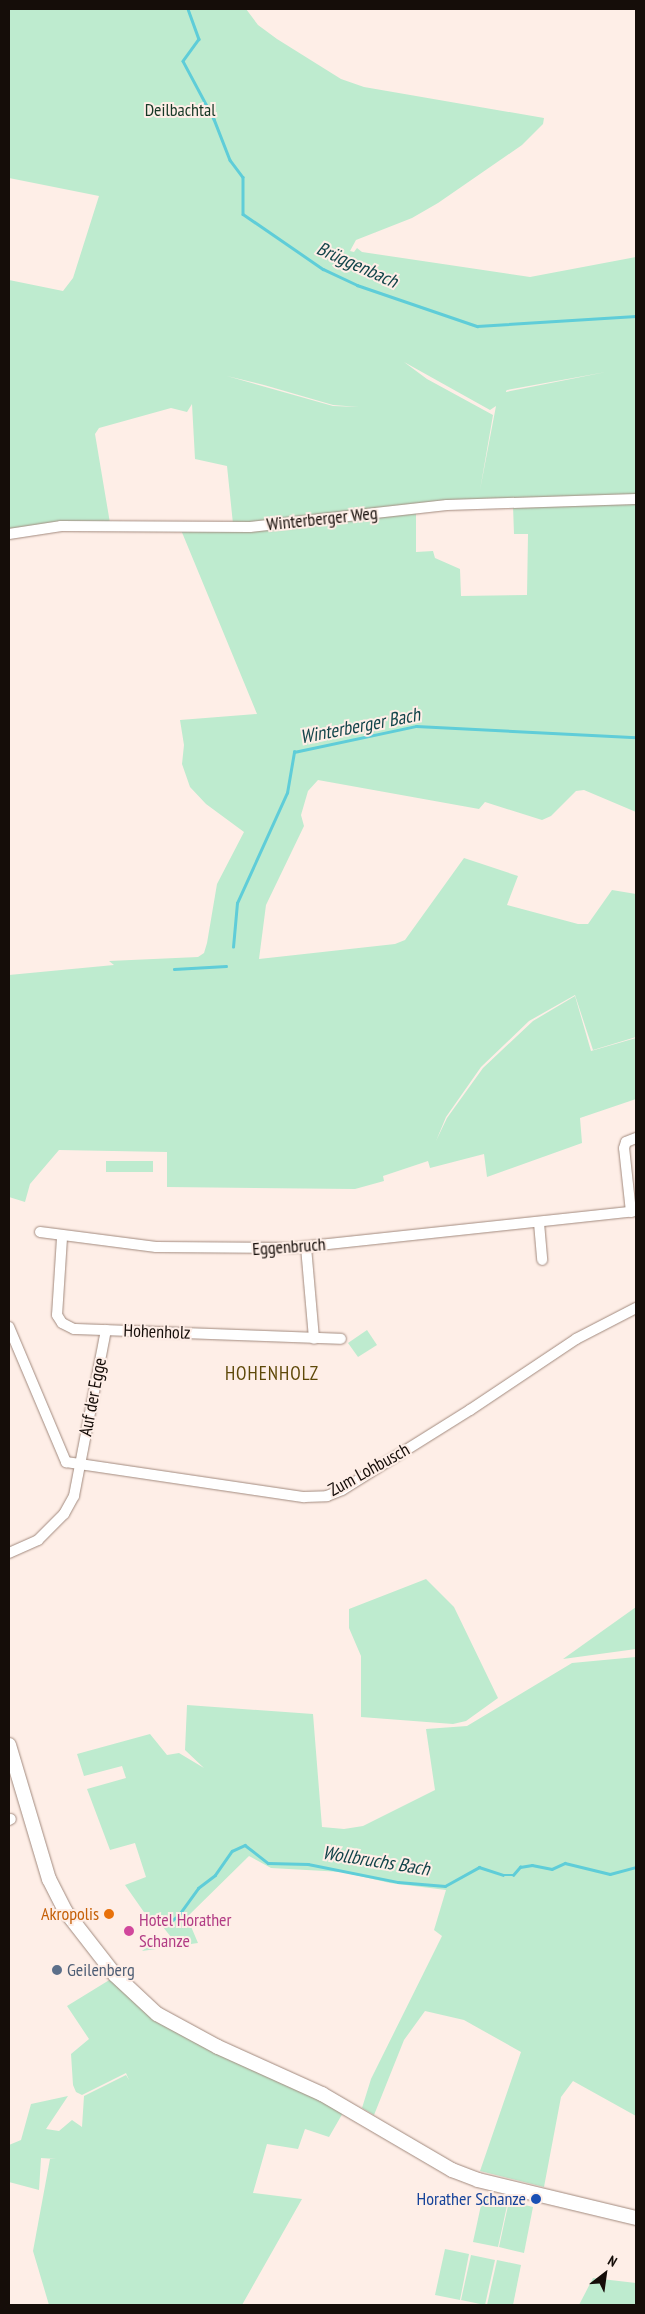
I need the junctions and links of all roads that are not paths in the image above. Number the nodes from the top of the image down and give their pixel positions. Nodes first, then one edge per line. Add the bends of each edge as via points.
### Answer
1 (636, 499) edge
2 (9, 534) edge
3 (636, 1138) edge
4 (633, 1211) edge
5 (539, 1223) junction
6 (40, 1232) dead end
7 (62, 1238) junction
8 (306, 1247) junction
9 (542, 1260) dead end
10 (636, 1308) edge
11 (9, 1327) edge
12 (106, 1330) junction
13 (314, 1339) junction
14 (340, 1339) dead end
15 (80, 1465) junction
16 (9, 1553) edge
17 (9, 1745) edge
18 (636, 2218) edge

1 - 2 street, Winterberger Weg via 447,505 250,527 62,526
3 - 4 street via 626,1142 624,1148
4 - 5 street, Eggenbruch
5 - 8 street, Eggenbruch
5 - 9 street
6 - 7 street, Eggenbruch
7 - 8 street, Eggenbruch via 189,1249
7 - 12 street, Hohenholz via 58,1315 62,1323 74,1328
8 - 13 street
10 - 15 street, Zum Lohbusch via 576,1339 400,1454 327,1496 282,1496
11 - 15 street, Zum Lohbusch via 66,1462
12 - 13 street, Hohenholz
12 - 15 street, Auf der Egge
13 - 14 street, Hohenholz
15 - 16 street, Auf der Egge via 74,1496 64,1514 38,1540
17 - 18 main road via 49,1879 74,1925 115,1975 157,2014 188,2032 322,2094 452,2170 478,2180

